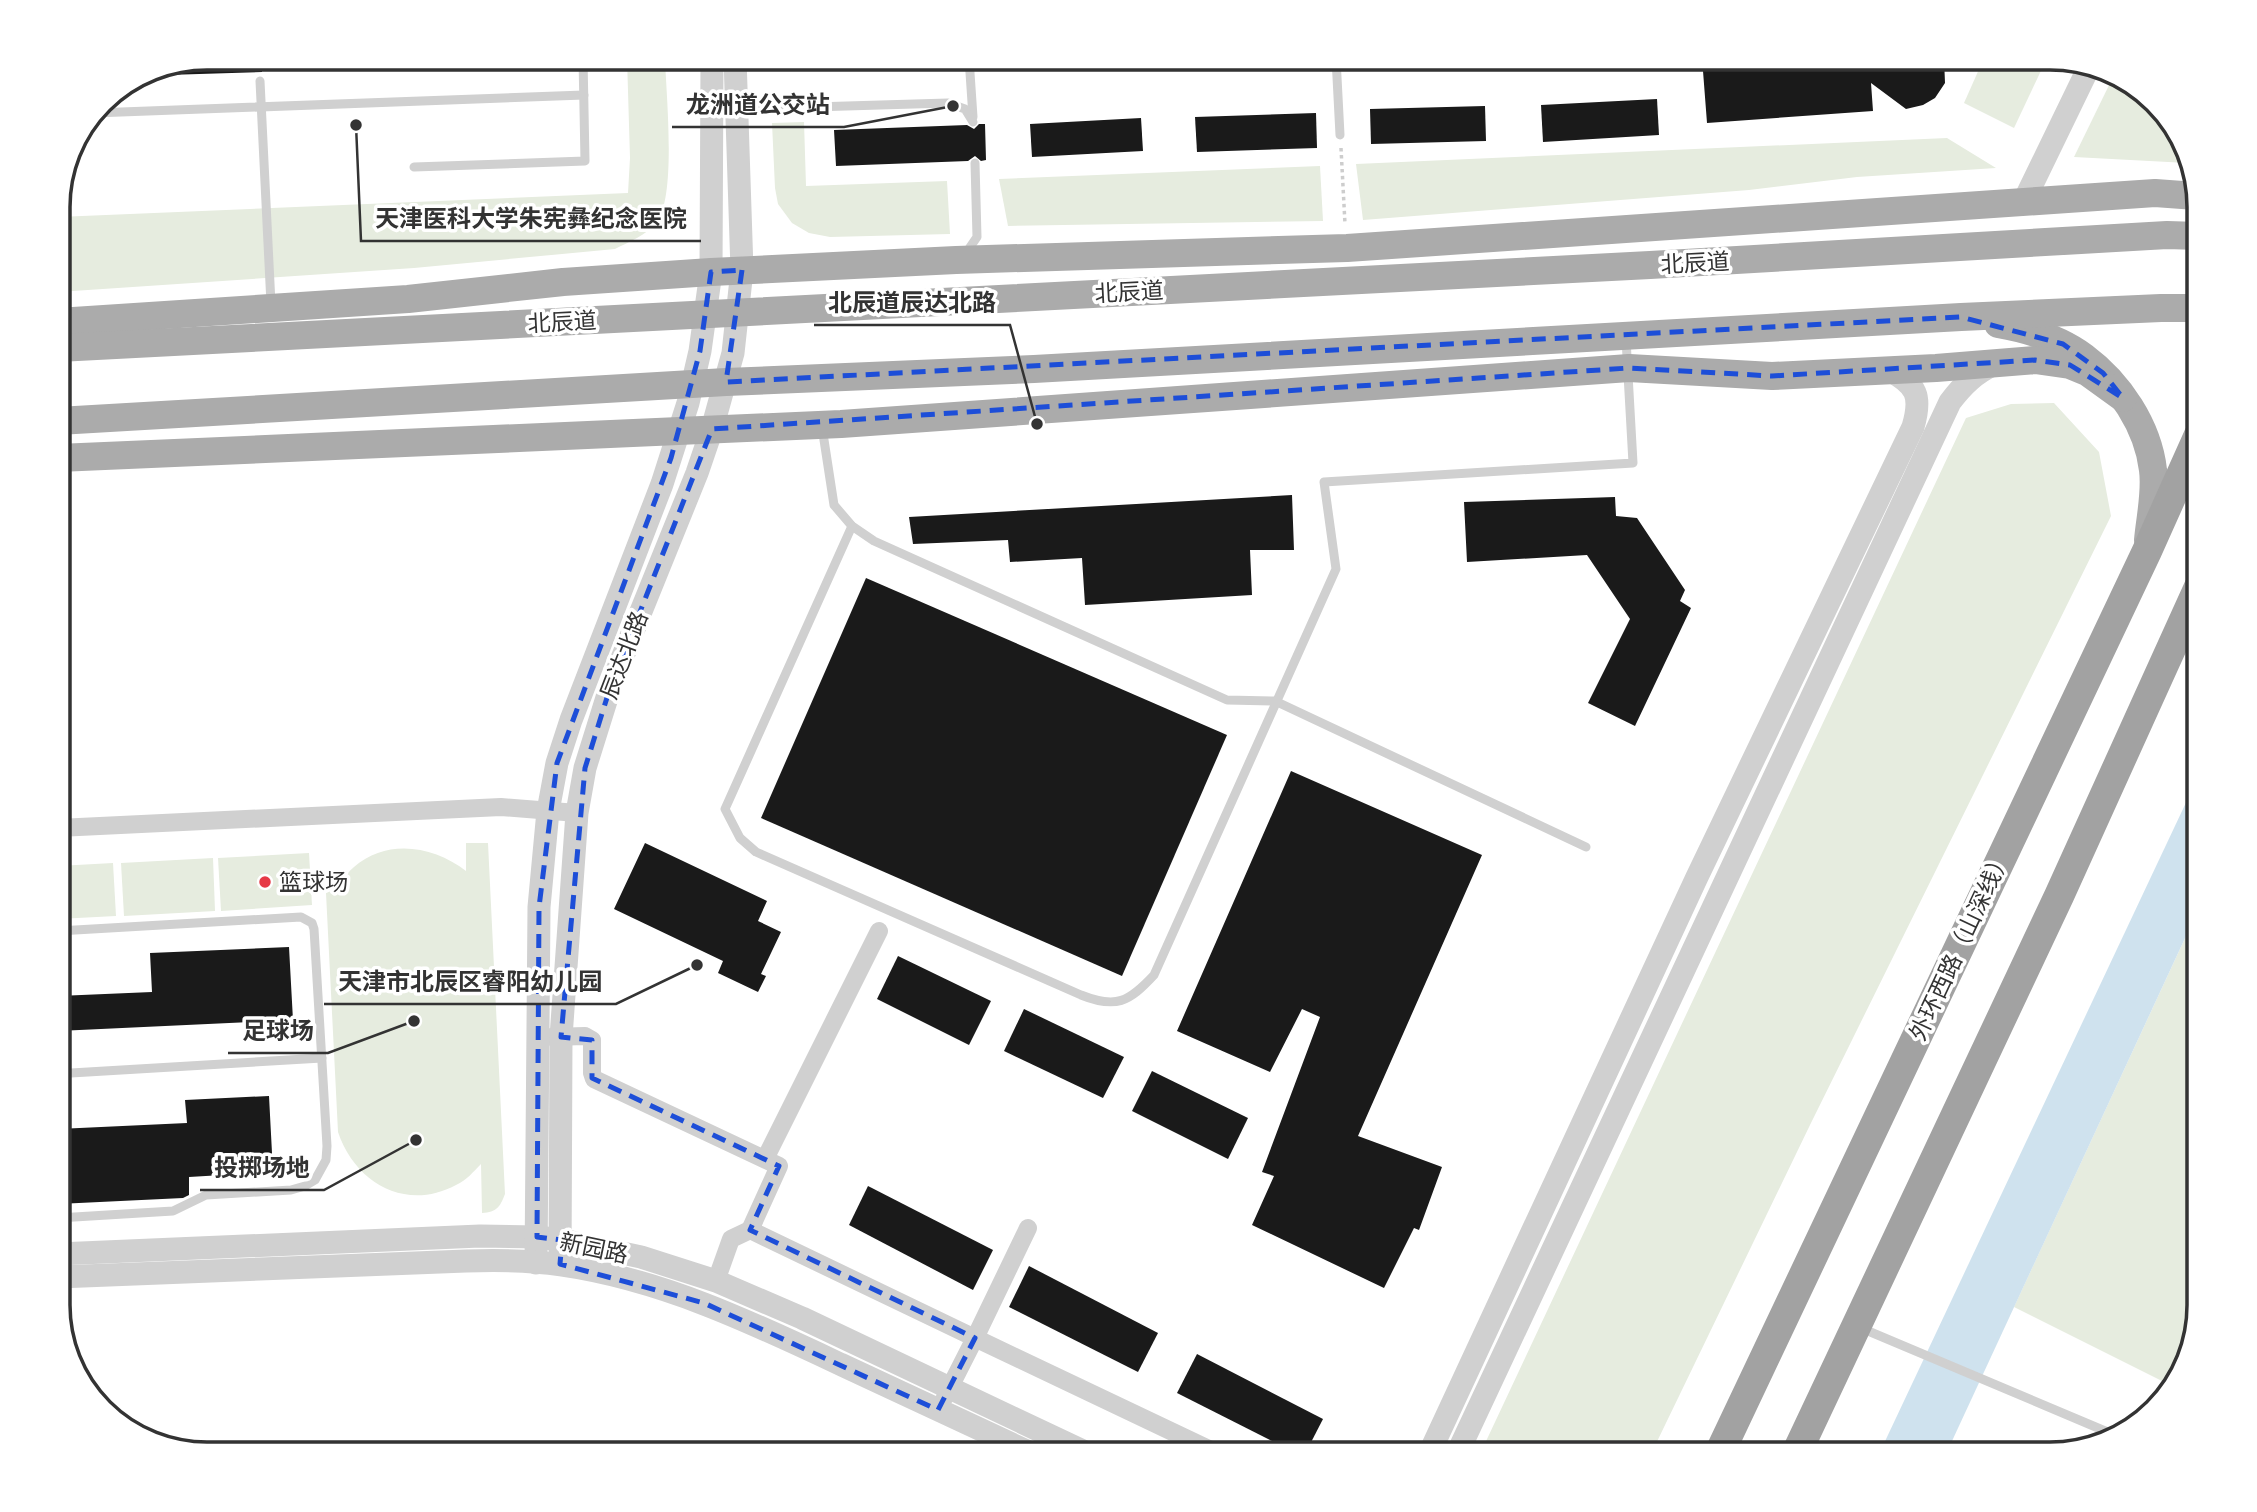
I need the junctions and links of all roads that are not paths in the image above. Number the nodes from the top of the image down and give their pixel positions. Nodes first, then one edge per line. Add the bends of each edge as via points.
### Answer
1 (583, 70) edge
2 (712, 70) edge
3 (735, 70) edge
4 (970, 70) edge
5 (1337, 70) edge
6 (2085, 75) edge
7 (260, 81) dead end
8 (584, 95) junction
9 (261, 107) junction
10 (713, 110) junction
11 (736, 110) junction
12 (109, 112) edge
13 (1340, 135) road end
14 (975, 163) dead end
15 (414, 167) dead end
16 (2186, 195) edge
17 (2024, 201) junction
18 (2187, 236) edge
19 (956, 260) junction
20 (742, 271) junction
21 (711, 272) junction
22 (2187, 308) edge
23 (271, 309) junction
24 (707, 313) junction
25 (739, 313) junction
26 (1961, 317) junction
27 (70, 321) edge
28 (1626, 337) junction
29 (70, 347) edge
30 (2000, 362) junction
31 (1629, 368) junction
32 (1889, 370) junction
33 (726, 382) junction
34 (693, 384) junction
35 (2123, 398) junction
36 (70, 420) edge
37 (822, 425) junction
38 (712, 429) junction
39 (680, 431) junction
40 (70, 457) edge
41 (2187, 462) edge
42 (852, 526) junction
43 (2147, 551) junction
44 (2187, 613) edge
45 (1275, 701) junction
46 (548, 811) junction
47 (577, 813) junction
48 (70, 827) edge
49 (1586, 847) dead end
50 (70, 930) edge
51 (878, 931) dead end
52 (538, 1037) junction
53 (561, 1037) junction
54 (322, 1058) junction
55 (71, 1073) dead end
56 (765, 1159) junction
57 (70, 1217) edge
58 (1028, 1228) dead end
59 (750, 1230) junction
60 (537, 1237) junction
61 (562, 1240) junction
62 (70, 1253) edge
63 (536, 1263) junction
64 (560, 1264) junction
65 (70, 1277) edge
66 (716, 1281) junction
67 (1855, 1325) junction
68 (975, 1338) junction
69 (949, 1389) junction
70 (938, 1410) junction
71 (2105, 1431) edge
72 (1007, 1442) edge
73 (1063, 1442) edge
74 (1194, 1442) edge
75 (1435, 1442) edge
76 (1463, 1442) edge
77 (1725, 1442) edge
78 (1801, 1442) edge

1 - 8 lane
2 - 10 street, 辰达北路
3 - 11 street, 辰达北路
4 - 11 lane via 973,122 965,109 948,103
5 - 13 lane
6 - 17 street
7 - 9 lane
8 - 9 lane
8 - 15 lane via 585,161
9 - 12 lane
9 - 23 lane
10 - 11 lane
10 - 21 street, 辰达北路
11 - 20 street, 辰达北路
14 - 19 lane via 977,237
16 - 17 main road
17 - 19 main road via 1347,248
18 - 25 main road, 北辰道
19 - 20 main road
20 - 21 main road
20 - 25 street, 辰达北路
21 - 23 main road
21 - 24 street, 辰达北路
22 - 26 main road
23 - 27 main road
24 - 25 main road, 北辰道
24 - 29 main road, 北辰道
24 - 34 street, 辰达北路
25 - 33 street, 辰达北路
26 - 28 main road
26 - 35 main road via 2063,344 2103,373
28 - 31 lane
28 - 33 main road
30 - 32 main road
30 - 35 main road via 2070,365
30 - 76 street via 1969,379 1950,402
31 - 32 main road via 1772,376
31 - 37 main road
31 - 45 lane via 1633,463 1324,482 1336,569
32 - 75 street via 1915,389 1913,427 1697,877
33 - 34 main road
33 - 38 street, 辰达北路
34 - 36 main road
34 - 39 street, 辰达北路
35 - 43 main road via 2146,436 2154,471
37 - 38 main road
37 - 42 lane via 834,505
38 - 39 main road
38 - 47 street, 辰达北路 via 610,688 585,768
39 - 40 main road
39 - 46 street, 辰达北路 via 571,720
41 - 43 highway, 外环西路（山深线）
42 - 45 lane via 874,541 1227,700
42 - 45 lane via 725,809 740,838 756,852 1081,995 1101,1003 1120,1001 1139,991 1154,975
43 - 77 highway, 外环西路（山深线）
44 - 67 highway
45 - 49 lane
46 - 47 street
46 - 48 street via 500,807
46 - 52 street, 辰达北路 via 539,907
47 - 53 street, 辰达北路
50 - 54 lane via 307,919 314,929
51 - 56 street
52 - 53 street
52 - 60 street, 辰达北路
53 - 56 street via 592,1040 594,1079
53 - 61 street, 辰达北路
54 - 55 lane
54 - 57 lane via 327,1146 326,1160 315,1180 291,1190 206,1195 173,1211
56 - 59 street via 779,1166
58 - 68 street
59 - 66 street via 731,1240
59 - 68 street
60 - 61 street, 新园路
60 - 62 street, 新园路
60 - 63 street, 辰达北路
61 - 64 street, 辰达北路
61 - 66 street, 新园路 via 641,1257
63 - 64 street, 新园路
63 - 65 street, 新园路 via 466,1261
64 - 70 street, 新园路 via 704,1303
66 - 69 street, 新园路
67 - 71 lane
67 - 78 highway
68 - 69 street
68 - 74 street
69 - 70 street
69 - 73 street, 新园路
70 - 72 street, 新园路

